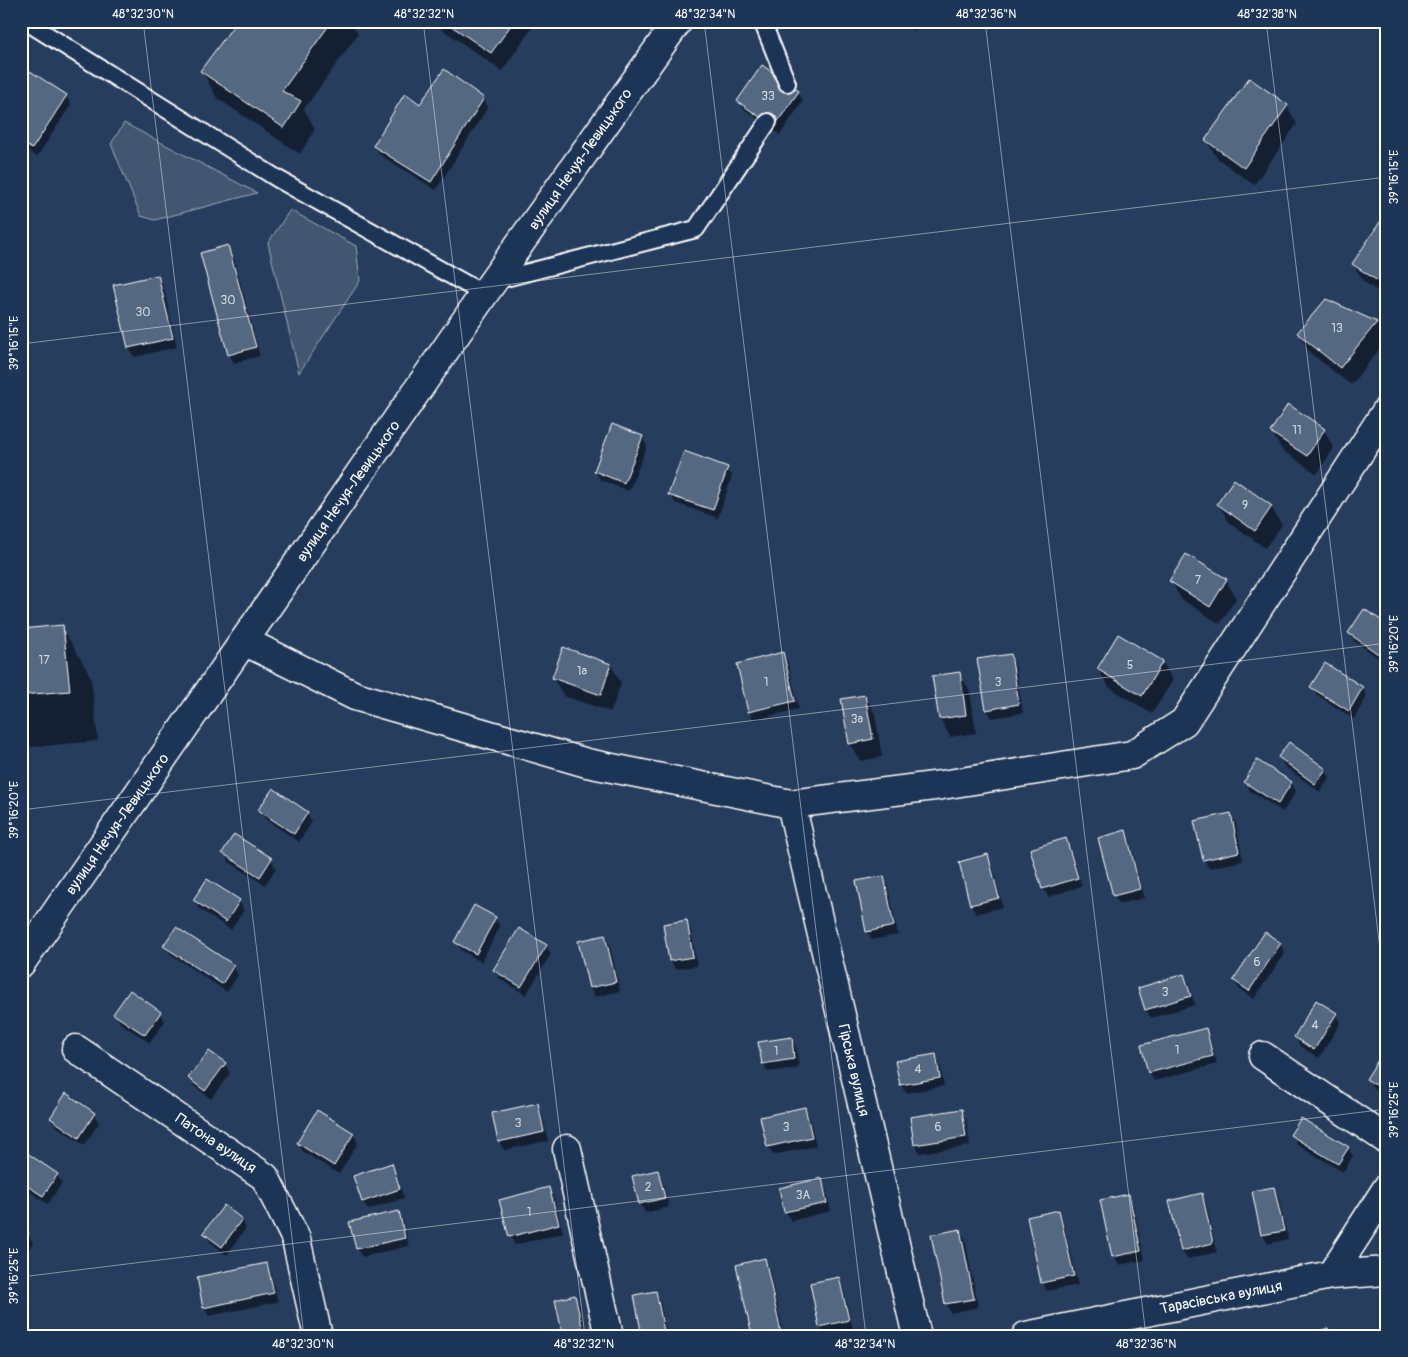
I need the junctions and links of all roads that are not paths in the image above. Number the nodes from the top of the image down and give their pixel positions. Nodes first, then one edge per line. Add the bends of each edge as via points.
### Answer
1 (25, 21) edge
2 (678, 21) edge
3 (762, 21) edge
4 (787, 82) dead end
5 (768, 122) dead end
6 (489, 287) junction
7 (1387, 410) edge
8 (244, 641) junction
9 (791, 804) junction
10 (21, 963) edge
11 (76, 1049) dead end
12 (1263, 1056) dead end
13 (1387, 1140) edge
14 (567, 1149) dead end
15 (1387, 1188) edge
16 (1387, 1271) edge
17 (1331, 1274) junction
18 (318, 1336) edge
19 (609, 1336) edge
20 (917, 1336) edge
21 (1026, 1336) edge

1 - 6 lane via 278,179
2 - 6 street, вулиця Нечуя-Левицького
3 - 4 lane
5 - 6 lane via 696,229
6 - 8 street, вулиця Нечуя-Левицького
7 - 9 street via 1184,722 1132,755 942,785
8 - 9 street via 355,696 587,763
8 - 10 street, вулиця Нечуя-Левицького
9 - 20 street, Гірська вулиця
11 - 18 street, Патона вулиця via 265,1176 296,1239
12 - 13 street
14 - 19 street
15 - 17 street
16 - 17 street, Тарасівська вулиця
17 - 21 street, Тарасівська вулиця

